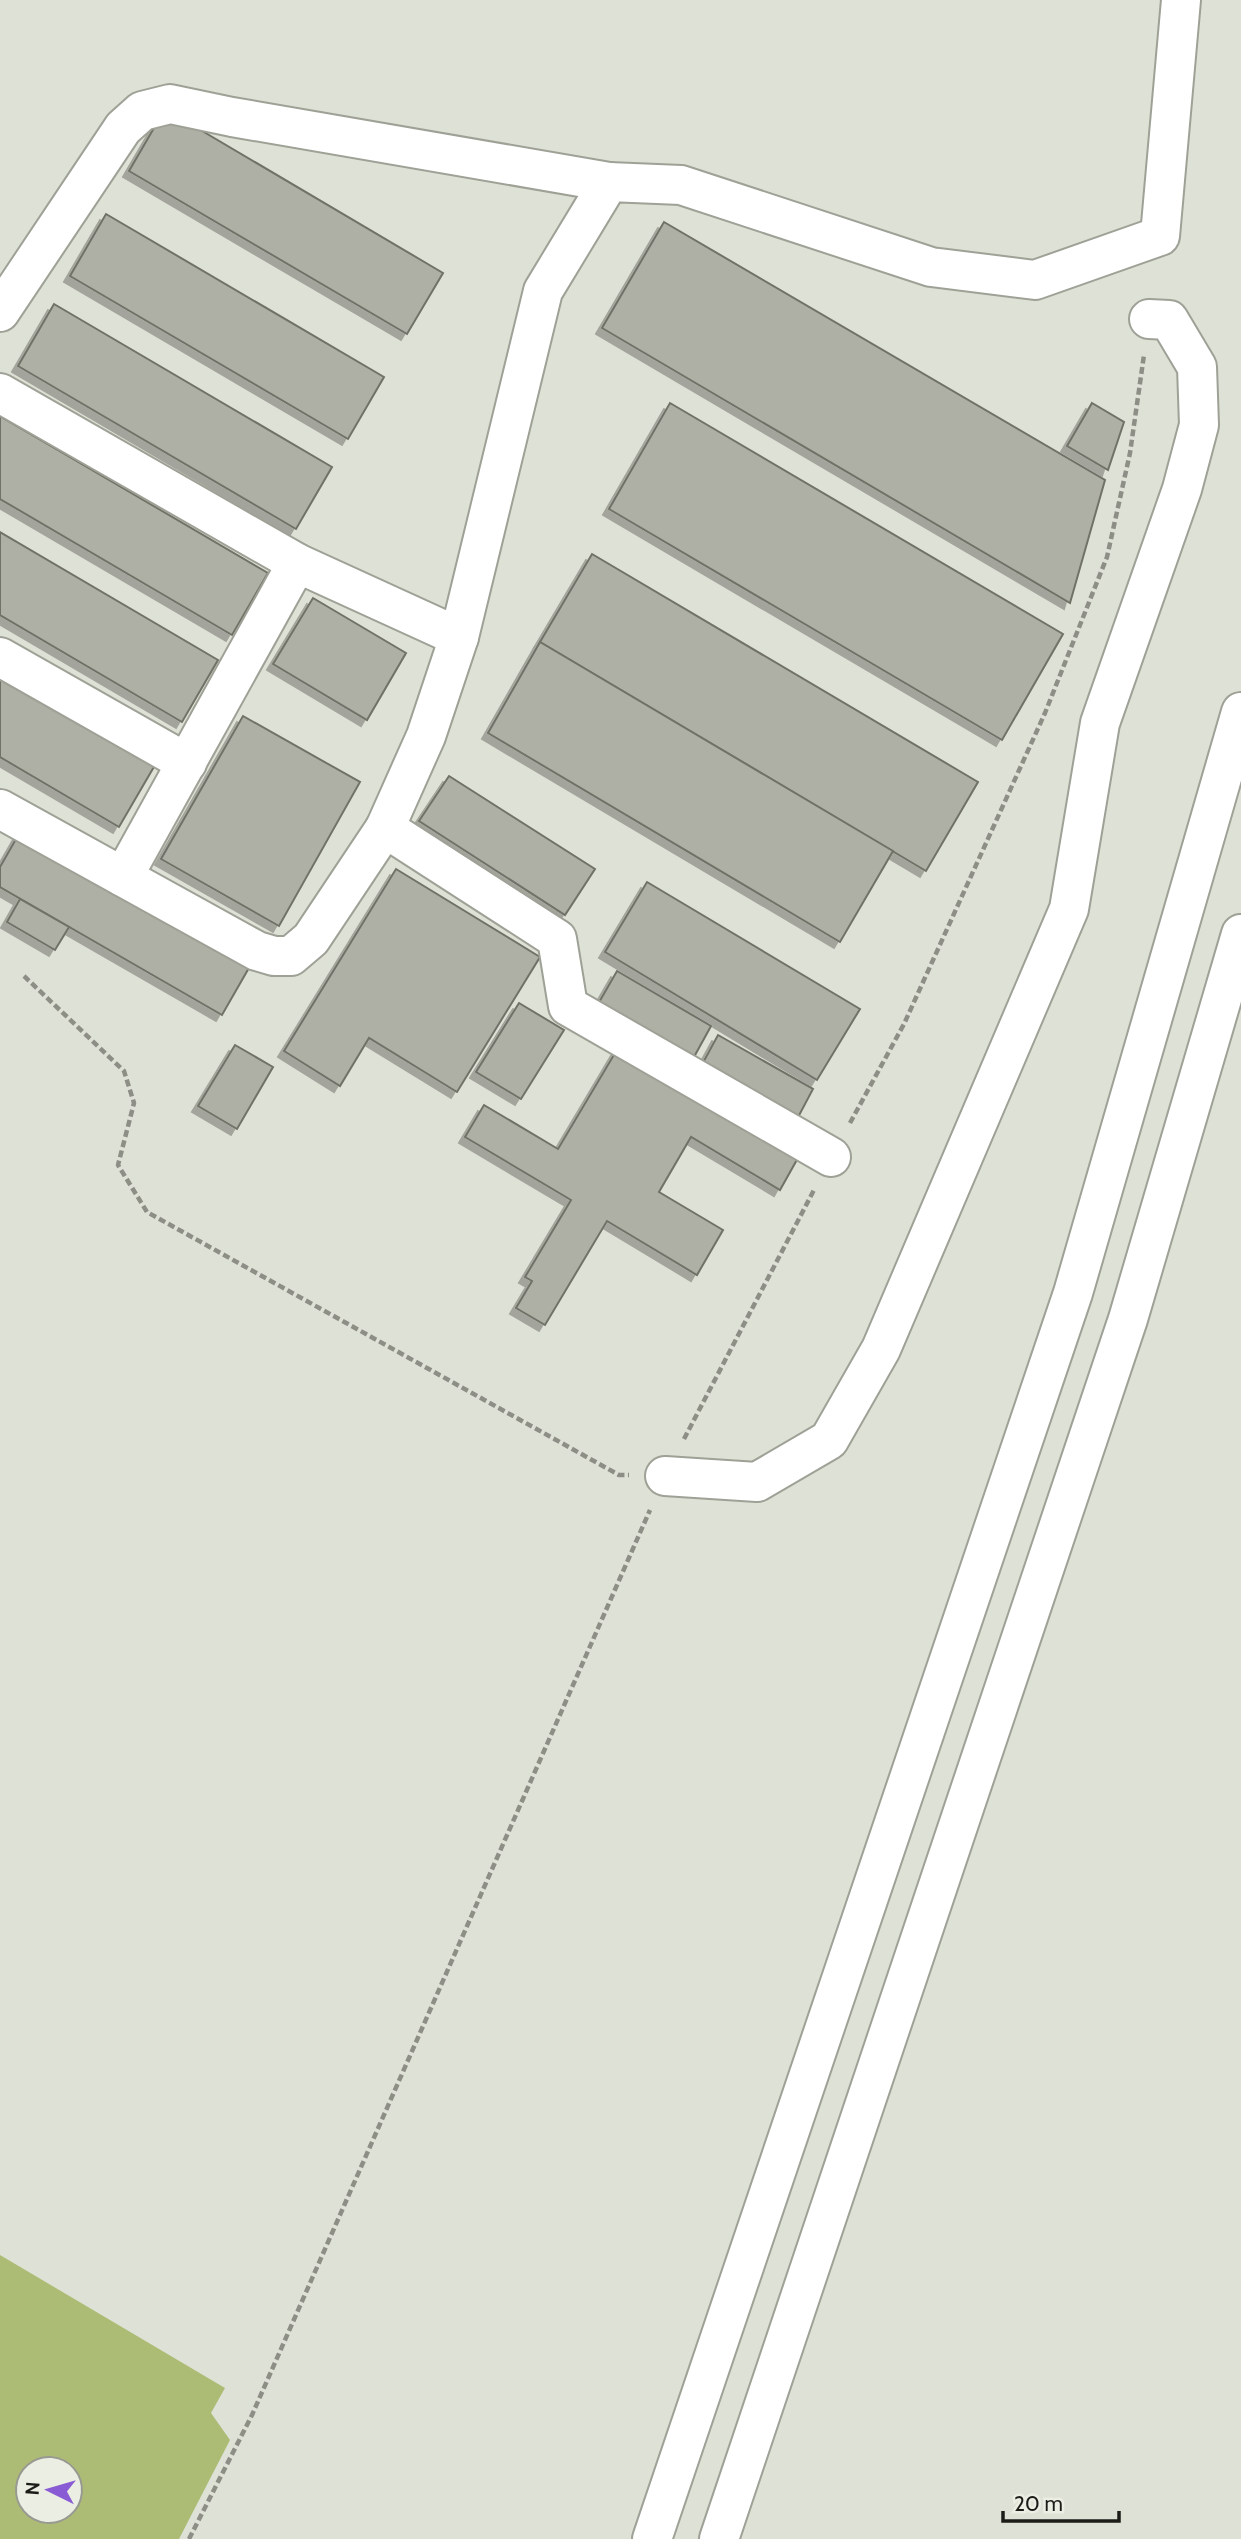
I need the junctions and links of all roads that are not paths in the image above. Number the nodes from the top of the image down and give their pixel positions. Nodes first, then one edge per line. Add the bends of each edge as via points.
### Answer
1 (1181, 0) edge
2 (608, 182) junction
3 (0, 313) edge
4 (1149, 319) road end
5 (0, 393) edge
6 (297, 563) junction
7 (459, 637) junction
8 (0, 657) edge
9 (1241, 712) edge
10 (187, 763) junction
11 (0, 809) edge
12 (385, 828) junction
13 (123, 877) junction
14 (1241, 934) edge
15 (831, 1157) road end
16 (665, 1476) road end
17 (652, 2539) edge
18 (719, 2539) edge

1 - 2 main road via 1160,236 1035,280 930,267 681,185
2 - 3 main road via 170,104 142,111 123,128
2 - 7 main road via 543,291
4 - 16 main road via 1169,320 1196,367 1199,425 1182,489 1100,723 1069,909 881,1349 828,1440 757,1482
5 - 6 main road
6 - 7 main road
6 - 10 main road
7 - 12 main road via 426,736
8 - 10 main road
9 - 17 main road via 1073,1293
10 - 13 main road
11 - 13 main road
12 - 13 main road via 311,939 291,956 257,951
12 - 15 main road via 556,939 568,1006
14 - 18 main road via 1128,1319

